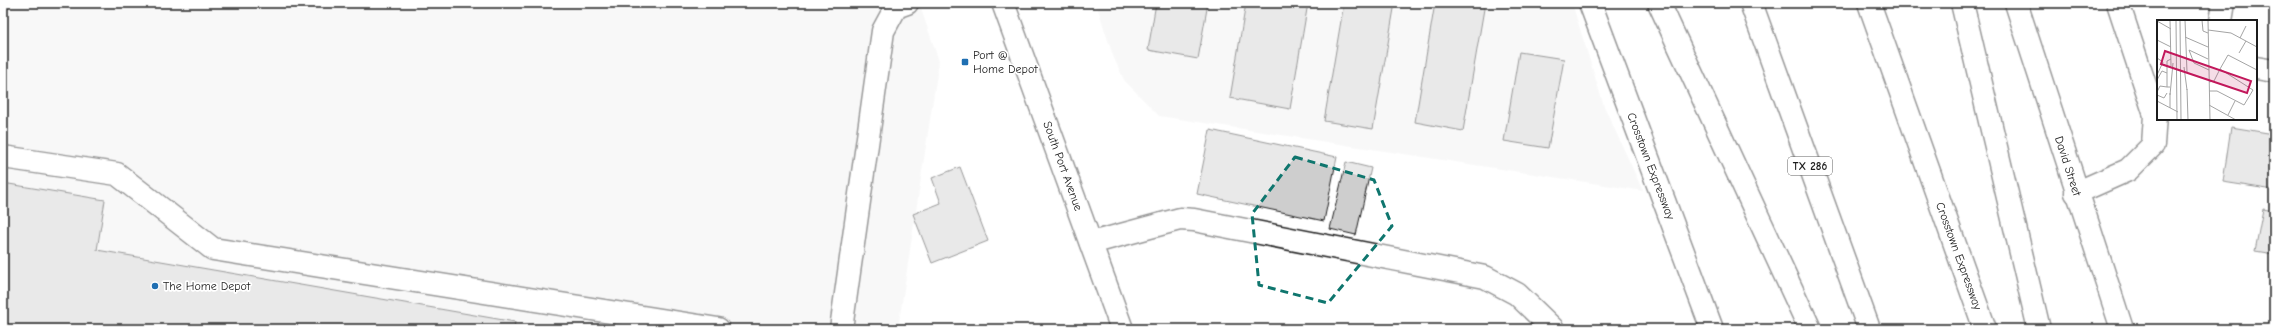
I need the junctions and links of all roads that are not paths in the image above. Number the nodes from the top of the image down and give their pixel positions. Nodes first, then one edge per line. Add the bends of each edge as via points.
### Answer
1 (1003, 3) edge
2 (1590, 3) edge
3 (1658, 3) edge
4 (1751, 3) edge
5 (1869, 3) edge
6 (1962, 3) edge
7 (2016, 3) edge
8 (2118, 3) edge
9 (2224, 3) edge
10 (899, 4) edge
11 (2221, 20) edge
12 (2257, 68) edge
13 (2274, 71) edge
14 (3, 157) edge
15 (2076, 193) junction
16 (1091, 243) junction
17 (718, 329) edge
18 (842, 329) edge
19 (1122, 329) edge
20 (1553, 329) edge
21 (1712, 329) edge
22 (1810, 329) edge
23 (1869, 329) edge
24 (1985, 329) edge
25 (2039, 329) edge
26 (2122, 329) edge

1 - 16 main road, South Port Avenue
2 - 21 main road, Crosstown Expressway
3 - 22 main road
4 - 23 main road, TX 286
5 - 24 main road, Crosstown Expressway
6 - 25 main road
7 - 15 main road, David Street
8 - 15 main road via 2155,115 2153,145 2128,170
9 - 11 main road
10 - 18 main road via 883,31
12 - 13 main road
14 - 17 main road via 117,174 213,249
15 - 26 main road, David Street
16 - 19 main road, South Port Avenue
16 - 20 main road via 1180,219 1194,220 1485,277 1517,294

